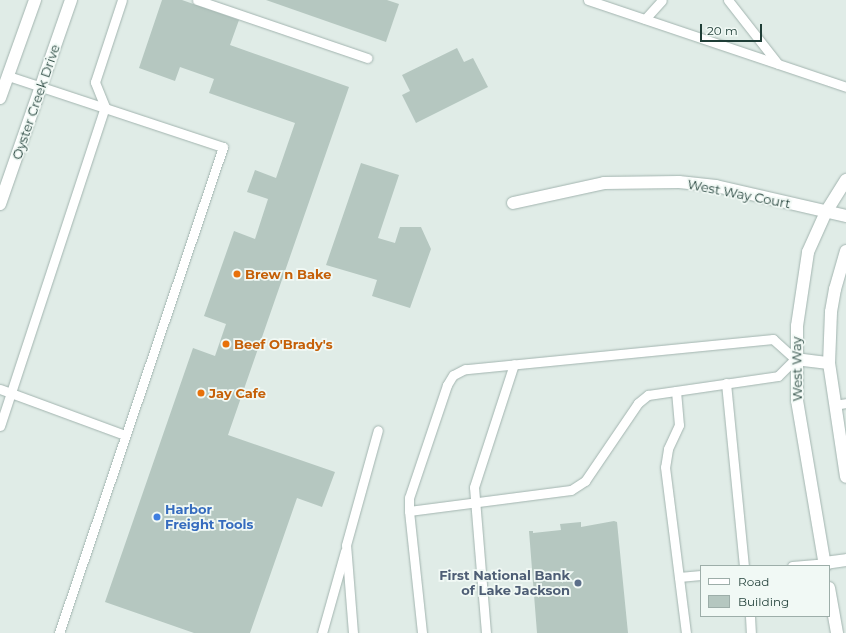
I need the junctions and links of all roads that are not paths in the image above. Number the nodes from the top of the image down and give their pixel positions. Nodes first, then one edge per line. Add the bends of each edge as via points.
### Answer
1 (35, 0) edge
2 (71, 0) edge
3 (122, 0) edge
4 (197, 0) edge
5 (588, 0) edge
6 (662, 0) edge
7 (728, 0) edge
8 (645, 19) junction
9 (367, 58) dead end
10 (778, 64) junction
11 (8, 76) junction
12 (40, 87) junction
13 (846, 87) edge
14 (0, 98) edge
15 (105, 107) junction
16 (846, 180) edge
17 (513, 203) dead end
18 (0, 204) edge
19 (826, 212) junction
20 (846, 216) edge
21 (846, 251) edge
22 (795, 359) junction
23 (830, 363) junction
24 (514, 364) junction
25 (726, 383) junction
26 (0, 389) edge
27 (676, 390) junction
28 (11, 392) junction
29 (846, 403) edge
30 (834, 405) junction
31 (0, 426) edge
32 (378, 430) dead end
33 (125, 435) junction
34 (846, 477) edge
35 (473, 502) junction
36 (409, 511) junction
37 (346, 545) junction
38 (846, 560) edge
39 (825, 564) edge
40 (744, 565) edge
41 (808, 565) edge
42 (700, 575) edge
43 (679, 577) junction
44 (830, 594) edge
45 (750, 617) edge
46 (59, 633) edge
47 (322, 633) edge
48 (353, 633) edge
49 (422, 633) edge
50 (486, 633) edge
51 (686, 633) edge
52 (752, 633) edge
53 (837, 633) edge

1 - 11 street
2 - 12 street, Oyster Creek Drive
3 - 15 lane via 95,82
4 - 9 lane
5 - 8 lane
6 - 8 lane
7 - 10 lane
8 - 10 lane
10 - 13 lane
11 - 12 lane
11 - 14 street
12 - 15 lane
12 - 18 street, Oyster Creek Drive
15 - 28 lane
15 - 33 lane via 222,147
16 - 19 street, West Way
17 - 19 street, West Way Court via 604,183 649,181 716,186
19 - 20 street, West Way Court
19 - 22 street, West Way via 808,252 800,289
21 - 23 street via 831,312
22 - 23 street
22 - 24 lane via 772,339
22 - 25 lane via 778,376
22 - 39 street, West Way via 802,437
23 - 30 street
24 - 35 lane via 474,487
24 - 36 lane via 465,369 453,375 447,385 409,498
25 - 27 lane
25 - 40 lane
26 - 28 lane
27 - 35 lane via 648,395 638,403 585,481 571,490
27 - 43 lane via 679,425 668,449 665,467
28 - 31 lane
28 - 33 lane
29 - 30 lane
30 - 34 street
32 - 37 lane
33 - 46 lane
35 - 36 lane
35 - 50 lane
36 - 49 lane
37 - 47 lane
37 - 48 lane
38 - 39 street
39 - 41 lane
42 - 43 lane
43 - 51 lane
44 - 53 street
45 - 52 lane

